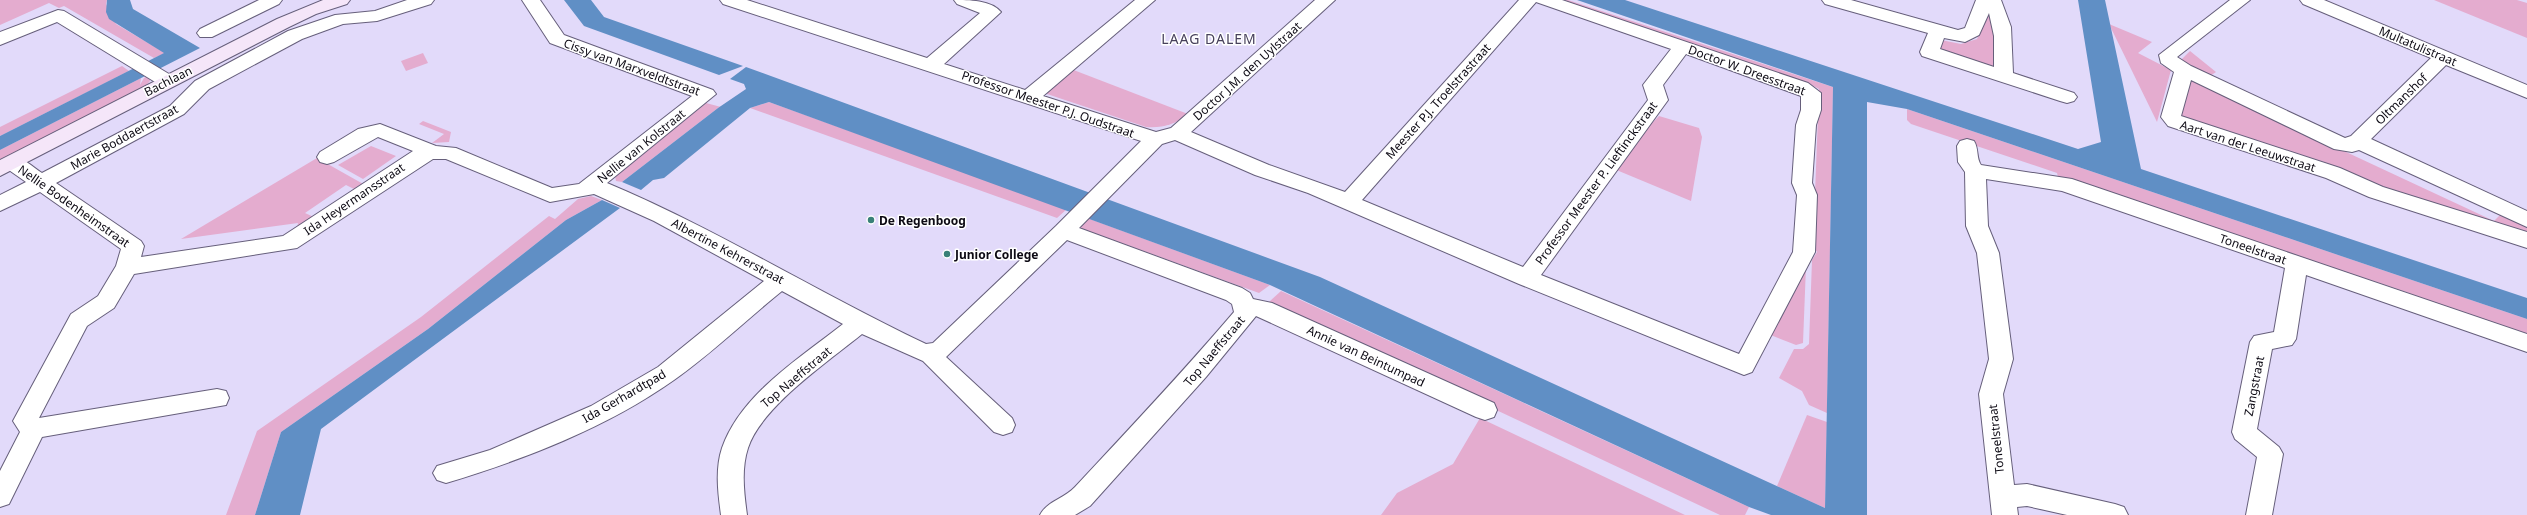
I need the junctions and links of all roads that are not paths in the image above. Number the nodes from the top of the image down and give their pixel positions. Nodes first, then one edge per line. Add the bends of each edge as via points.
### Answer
1 (273, 0) edge
2 (340, 0) edge
3 (425, 0) edge
4 (531, 0) edge
5 (729, 0) edge
6 (962, 0) edge
7 (1146, 0) edge
8 (1326, 0) edge
9 (1530, 0) edge
10 (1544, 0) edge
11 (1831, 0) edge
12 (1985, 0) edge
13 (1992, 0) edge
14 (2240, 0) edge
15 (2309, 0) edge
16 (1938, 32) junction
17 (206, 33) dead end
18 (0, 39) edge
19 (1682, 47) junction
20 (2443, 57) junction
21 (931, 65) junction
22 (2184, 70) junction
23 (154, 73) junction
24 (2003, 76) junction
25 (2527, 92) edge
26 (706, 94) joint
27 (1029, 97) junction
28 (2067, 97) dead end
29 (1166, 136) junction
30 (2358, 141) junction
31 (1967, 146) dead end
32 (432, 152) junction
33 (327, 157) dead end
34 (6, 166) edge
35 (1975, 171) junction
36 (40, 182) junction
37 (611, 192) junction
38 (573, 193) joint
39 (1348, 202) junction
40 (0, 204) edge
41 (2527, 220) edge
42 (1071, 224) junction
43 (2527, 240) edge
44 (2297, 264) junction
45 (127, 267) junction
46 (1527, 278) junction
47 (780, 280) junction
48 (1246, 307) junction
49 (860, 323) junction
50 (2527, 343) edge
51 (932, 352) junction
52 (1744, 366) joint
53 (217, 398) dead end
54 (1485, 410) dead end
55 (1003, 425) dead end
56 (34, 429) junction
57 (446, 473) dead end
58 (0, 496) edge
59 (2003, 506) edge
60 (734, 515) edge
61 (1053, 515) edge
62 (2114, 515) edge
63 (2259, 515) edge

1 - 17 street
2 - 23 street, Bachlaan
3 - 36 street, Marie Boddaertstraat via 377,16 341,19 294,35 202,85 177,110
4 - 26 street, Cissy van Marxveldtstraat via 557,39
5 - 21 street, Professor Meester P.J. Oudstraat
6 - 21 street via 992,12
7 - 27 street
8 - 29 street, Doctor J.M. den Uylstraat
9 - 39 street, Meester P.J. Troelstrastraat
10 - 19 street, Doctor W. Dreesstraat
11 - 16 street
12 - 16 street via 1971,33 1957,36
13 - 24 street via 1998,9 2003,38
14 - 22 street via 2168,55 2171,63
15 - 20 street, Multatulistraat
16 - 24 street via 1929,52
18 - 23 street via 58,15
19 - 46 street, Professor Meester P. Lieftinckstraat via 1653,85 1658,100
19 - 52 street, Doctor W. Dreesstraat via 1801,87 1811,93 1812,110 1806,126 1802,184 1807,194 1804,252
20 - 25 street, Multatulistraat
20 - 30 street, Oltmanshof
21 - 27 street, Professor Meester P.J. Oudstraat
22 - 30 street via 2341,144 2352,145
22 - 43 street, Aart van der Leeuwstraat via 2171,117 2175,122 2333,173 2376,192
23 - 34 street, Bachlaan
24 - 28 street
26 - 37 street, Nellie van Kolstraat
27 - 29 street, Professor Meester P.J. Oudstraat
29 - 39 street, Professor Meester P.J. Oudstraat via 1194,142
29 - 42 street, Doctor J.M. den Uylstraat
30 - 41 street
31 - 35 street, Toneelstraat via 1968,162
32 - 33 street via 380,130 365,134
32 - 38 street, Ida Heyermansstraat via 449,153 550,195
32 - 45 street, Ida Heyermansstraat via 421,155 289,243
34 - 36 street, Nellie Bodenheimstraat
35 - 44 street, Toneelstraat via 2065,184
35 - 59 street, Toneelstraat via 1977,226 1988,253 2001,359 1990,394
36 - 40 street, Marie Boddaertstraat
36 - 45 street, Nellie Bodenheimstraat via 133,246
37 - 38 street, Nellie van Kolstraat via 585,190
37 - 47 street, Albertine Kehrerstraat
39 - 46 street, Professor Meester P.J. Oudstraat
42 - 48 street, Top Naeffstraat via 1234,294 1242,299
42 - 51 street via 940,350
44 - 50 street, Toneelstraat
44 - 63 street, Zangstraat via 2284,339 2262,342 2244,432 2270,454
45 - 56 street, Nellie Bodenheimstraat via 106,302 79,320 25,421
46 - 52 street, Professor Meester P.J. Oudstraat
47 - 49 street, Albertine Kehrerstraat
47 - 57 street, Ida Gerhardtpad via 666,373 600,413 496,458
48 - 54 street, Annie van Beintumpad via 1264,309
48 - 61 street, Top Naeffstraat via 1242,319 1198,371 1081,498
49 - 51 street via 919,352
49 - 60 street, Top Naeffstraat via 760,406 745,426 735,448 730,478
51 - 55 street via 934,360
53 - 56 street
56 - 58 street
59 - 62 street via 2027,496

